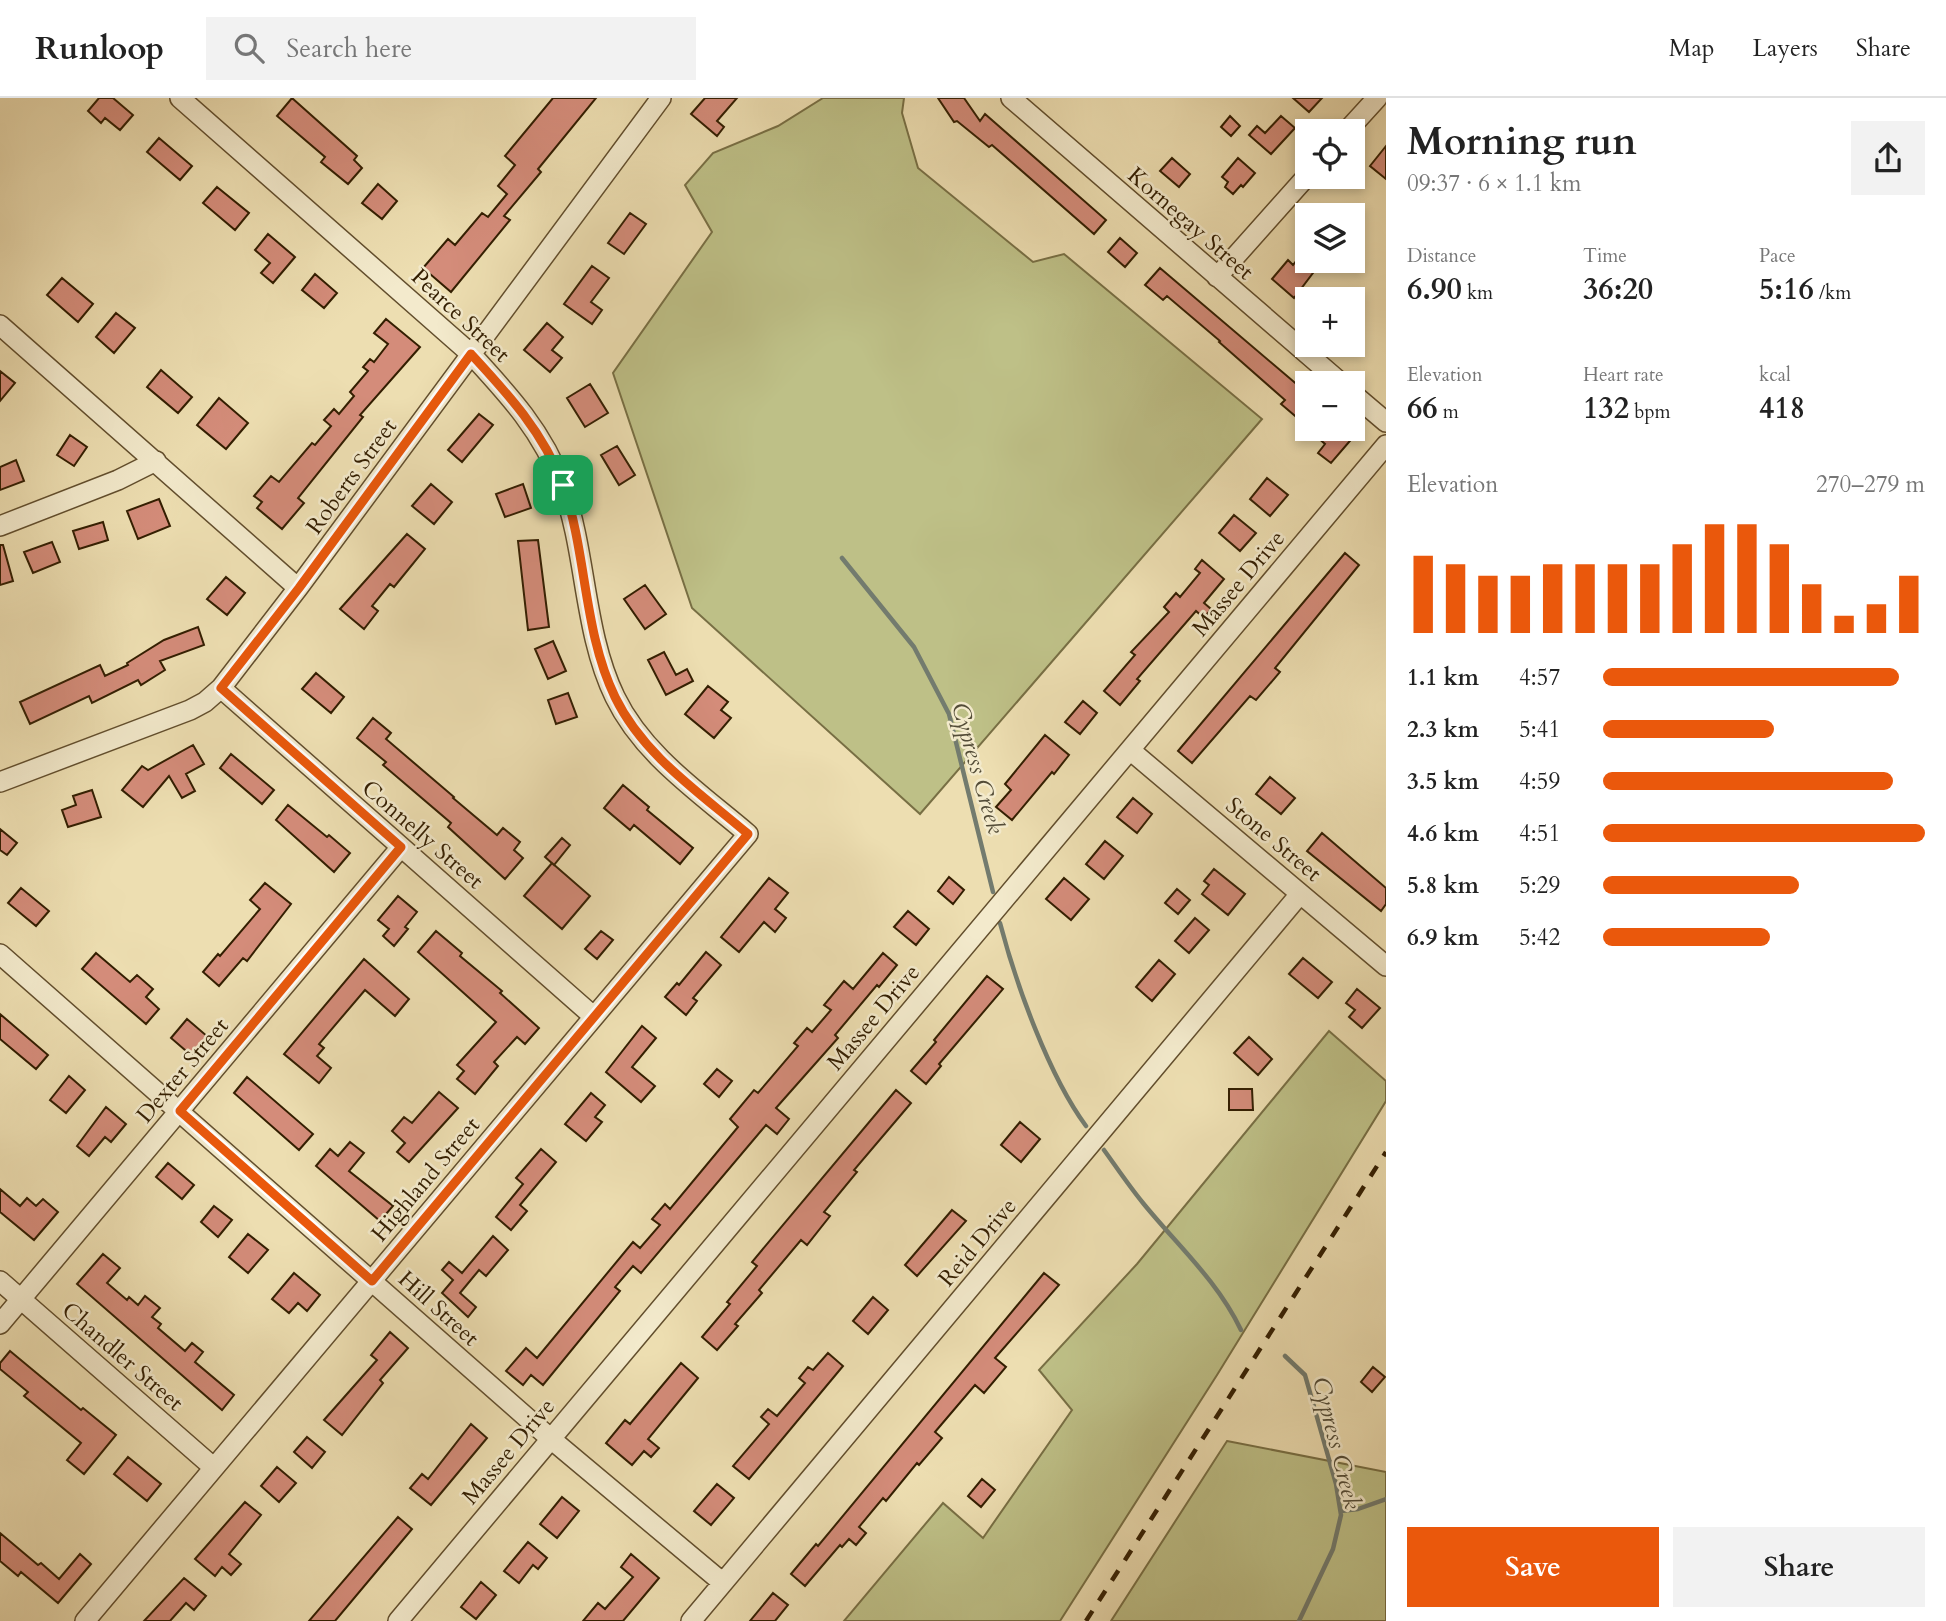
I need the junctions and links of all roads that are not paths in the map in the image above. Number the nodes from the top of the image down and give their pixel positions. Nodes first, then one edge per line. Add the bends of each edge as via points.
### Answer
1 (180, 98) edge
2 (661, 98) edge
3 (1011, 98) edge
4 (1377, 98) edge
5 (1358, 119) edge
6 (1295, 189) edge
7 (1217, 277) junction
8 (0, 325) edge
9 (471, 354) junction
10 (1327, 371) edge
11 (1365, 404) edge
12 (1386, 422) edge
13 (1386, 446) edge
14 (156, 461) junction
15 (0, 526) edge
16 (299, 588) junction
17 (221, 688) junction
18 (1130, 750) junction
19 (0, 782) edge
20 (748, 834) joint
21 (401, 847) junction
22 (1300, 894) junction
23 (0, 954) edge
24 (1386, 966) edge
25 (593, 1016) junction
26 (180, 1111) junction
27 (0, 1281) edge
28 (372, 1281) junction
29 (21, 1299) junction
30 (0, 1324) edge
31 (551, 1439) junction
32 (213, 1467) junction
33 (723, 1583) junction
34 (85, 1621) edge
35 (398, 1621) edge
36 (691, 1621) edge

1 - 9 street, Pearce Street
2 - 9 street, Roberts Street
3 - 7 street, Kornegay Street
4 - 5 street
6 - 7 street
7 - 10 street, Kornegay Street
8 - 14 street
9 - 16 street, Roberts Street
9 - 20 street, Pearce Street via 531,423 563,485 597,645 615,698 650,748
11 - 12 street
13 - 18 street, Massee Drive
14 - 15 street
14 - 16 street
16 - 17 street, Roberts Street
17 - 19 street, Roberts Street via 190,710
17 - 21 street, Connelly Street
18 - 22 street, Stone Street
18 - 31 street, Massee Drive
20 - 25 street, Highland Street
21 - 25 street, Connelly Street
21 - 26 street, Dexter Street
22 - 24 street, Stone Street
22 - 33 street, Reid Drive
23 - 26 street, Hill Street
25 - 28 street, Highland Street
26 - 28 street, Hill Street
26 - 29 street, Dexter Street
27 - 29 street, Chandler Street
28 - 31 street, Hill Street
28 - 32 street, Highland Street
29 - 30 street, Dexter Street
29 - 32 street, Chandler Street
31 - 33 street, Hill Street
31 - 35 street, Massee Drive
32 - 34 street, Highland Street
33 - 36 street, Reid Drive

